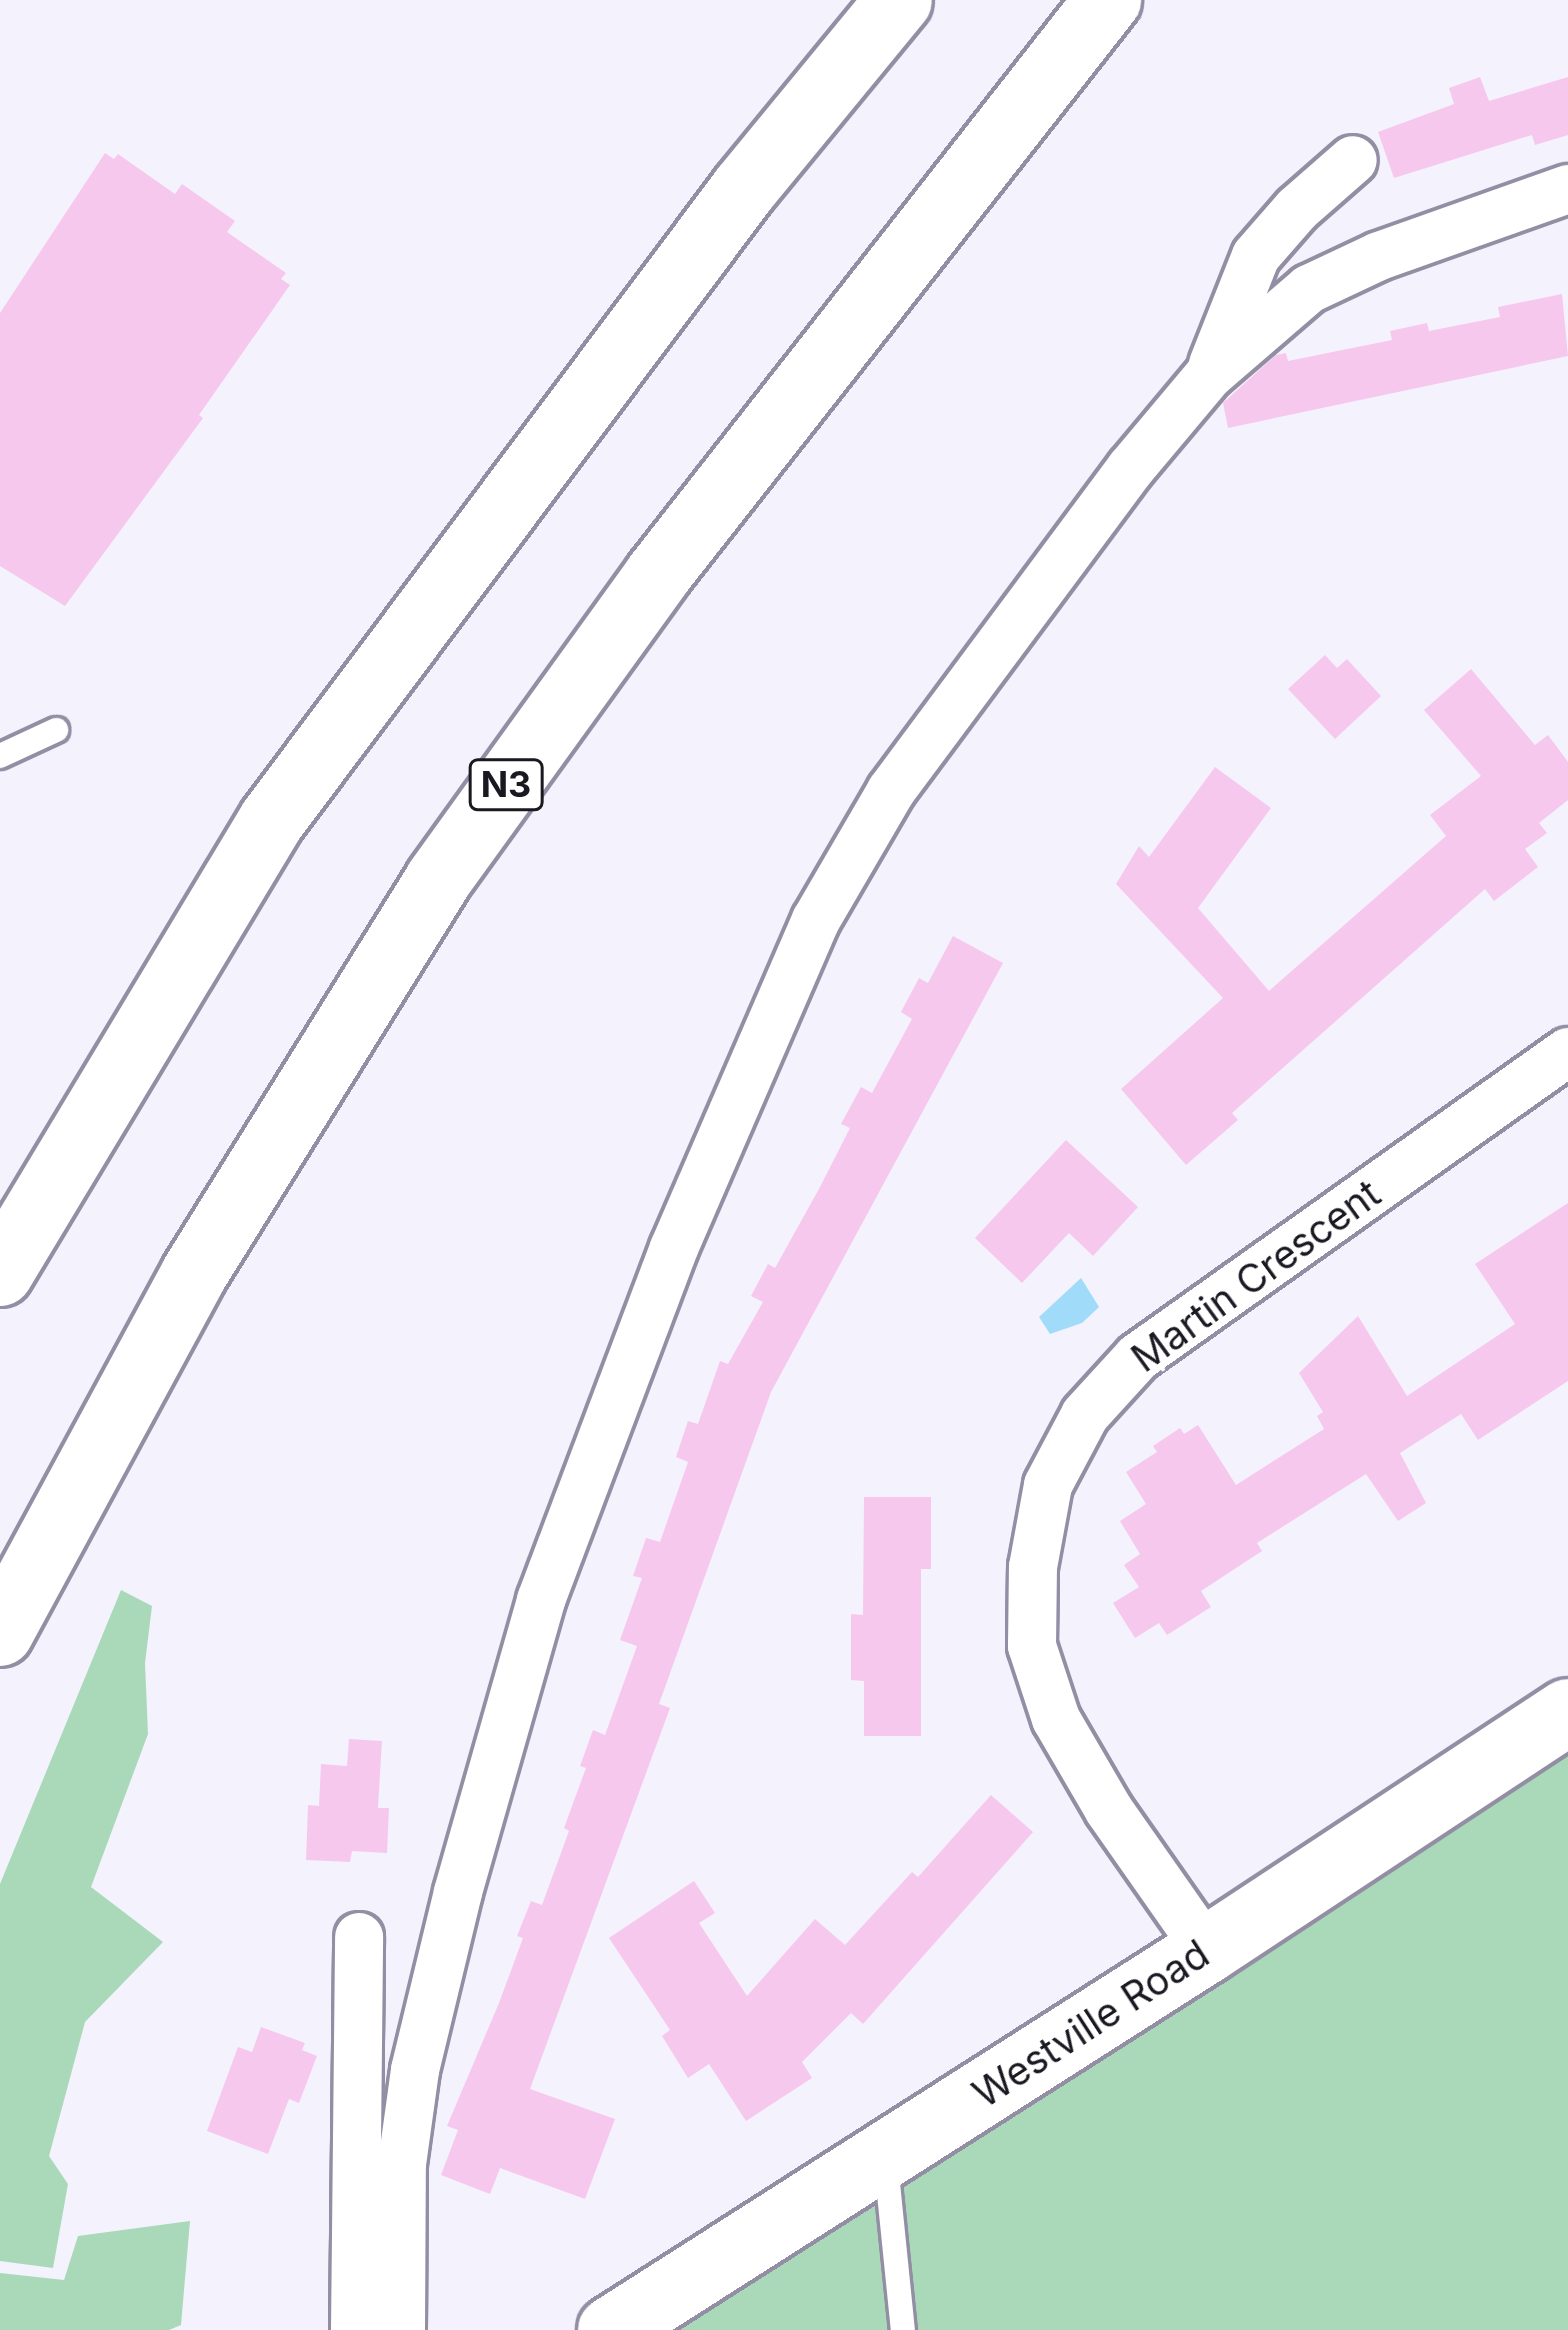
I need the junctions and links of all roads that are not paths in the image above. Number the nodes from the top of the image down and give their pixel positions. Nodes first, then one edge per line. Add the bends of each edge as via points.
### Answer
1 (899, 0) edge
2 (1108, 0) edge
3 (1353, 160) dead end
4 (1568, 189) edge
5 (1209, 375) junction
6 (56, 730) dead end
7 (0, 756) edge
8 (1568, 1052) edge
9 (0, 1273) edge
10 (0, 1633) edge
11 (1568, 1712) edge
12 (358, 1937) dead end
13 (1207, 1951) junction
14 (886, 2156) junction
15 (355, 2330) edge
16 (401, 2330) edge
17 (611, 2330) edge
18 (903, 2330) edge

1 - 9 main road via 744,189 272,820
2 - 10 main road, N3 via 657,576 438,880 194,1274
3 - 5 street via 1256,256
4 - 5 street via 1310,289
5 - 16 street via 891,791 816,920 674,1248 542,1600 458,1892 402,2164
6 - 7 lane
8 - 13 street, Martin Crescent via 1138,1357 1084,1415 1048,1486 1032,1646 1056,1719
11 - 13 main road, Westville Road
12 - 15 street
13 - 14 main road, Westville Road
14 - 17 main road, Westville Road
14 - 18 lane

